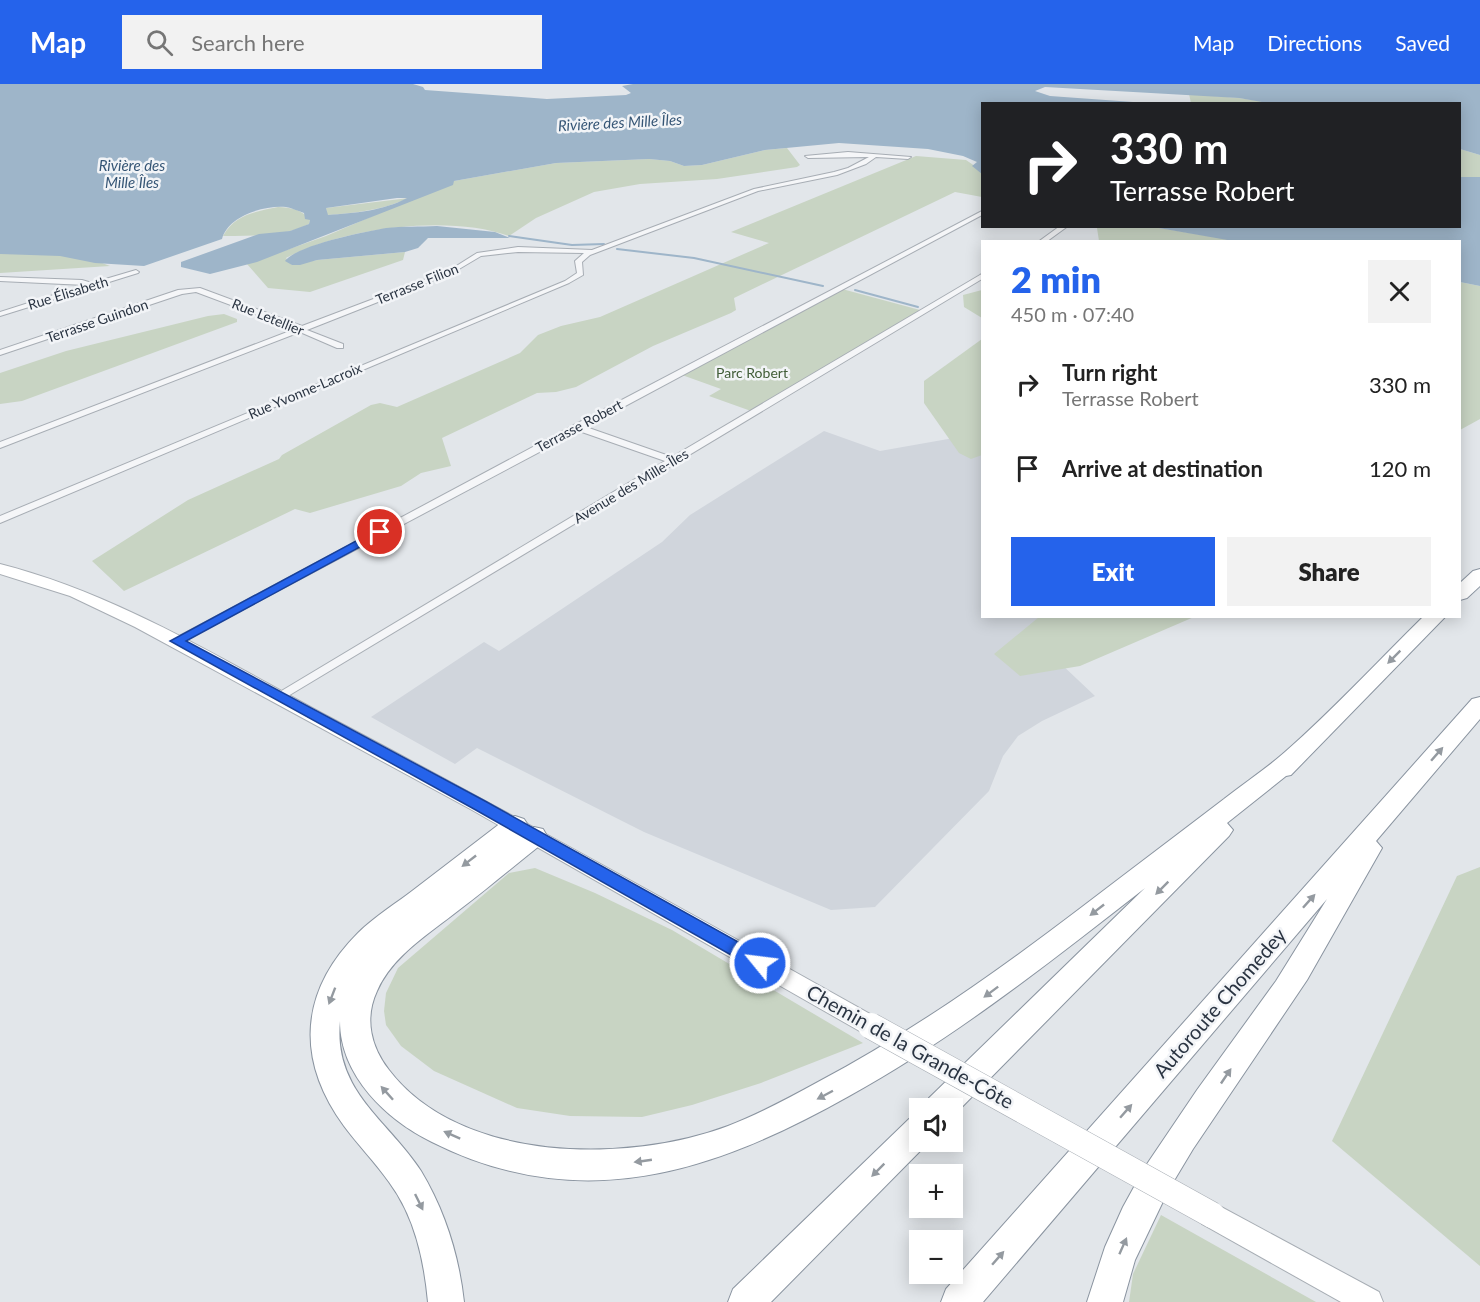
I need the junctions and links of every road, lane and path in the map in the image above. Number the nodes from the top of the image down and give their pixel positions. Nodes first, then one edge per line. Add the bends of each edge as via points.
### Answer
1 (875, 155) junction
2 (808, 156) dead end
3 (908, 157) dead end
4 (981, 214) edge
5 (1062, 228) edge
6 (1044, 240) edge
7 (592, 252) junction
8 (136, 272) dead end
9 (981, 277) edge
10 (0, 279) edge
11 (92, 285) junction
12 (195, 290) joint
13 (0, 314) edge
14 (301, 330) junction
15 (340, 346) dead end
16 (0, 353) edge
17 (577, 427) junction
18 (0, 445) edge
19 (672, 461) junction
20 (0, 520) edge
21 (0, 569) edge
22 (1480, 575) edge
23 (1461, 593) edge
24 (1434, 618) edge
25 (176, 641) junction
26 (279, 696) junction
27 (1480, 704) edge
28 (1293, 758) junction
29 (1399, 798) junction
30 (525, 831) junction
31 (950, 1098) edge
32 (909, 1140) edge
33 (446, 1302) edge
34 (746, 1302) edge
35 (959, 1302) edge
36 (1105, 1302) edge
37 (1369, 1302) edge

1 - 2 street
1 - 3 street
1 - 7 street, Terrasse Filion via 846,170 756,190
4 - 17 street, Terrasse Robert
5 - 6 street
7 - 14 street, Terrasse Filion via 479,254 462,267
7 - 20 street, Rue Yvonne-Lacroix via 578,261 581,274 567,282
8 - 11 street, Rue Élisabeth
9 - 19 street, Avenue des Mille-Îles
10 - 11 street
11 - 13 street, Rue Élisabeth
12 - 14 street, Rue Letellier
12 - 16 street, Terrasse Guindon
14 - 15 street, Rue Letellier
14 - 18 street, Terrasse Filion
17 - 19 street
17 - 25 street, Terrasse Robert
19 - 26 street, Avenue des Mille-Îles
21 - 25 main road, Chemin de la Grande-Côte via 88,598
22 - 23 highway
24 -> 28 highway
25 - 26 main road, Chemin de la Grande-Côte
26 - 30 main road, Chemin de la Grande-Côte
29 -> 27 highway, Autoroute Chomedey
28 -> 30 highway via 992,991 895,1055 744,1135 692,1151 620,1164 546,1161 499,1152 460,1138 419,1119 395,1101 378,1083 359,1047 357,1003 375,967
28 -> 31 highway
35 -> 29 highway, Autoroute Chomedey
36 -> 29 highway via 1120,1251 1162,1174 1287,988
30 -> 33 highway via 369,940 336,984 324,1023 324,1050 336,1089 400,1169 426,1215 440,1261
30 - 37 main road, Chemin de la Grande-Côte, bridge
32 -> 34 highway

